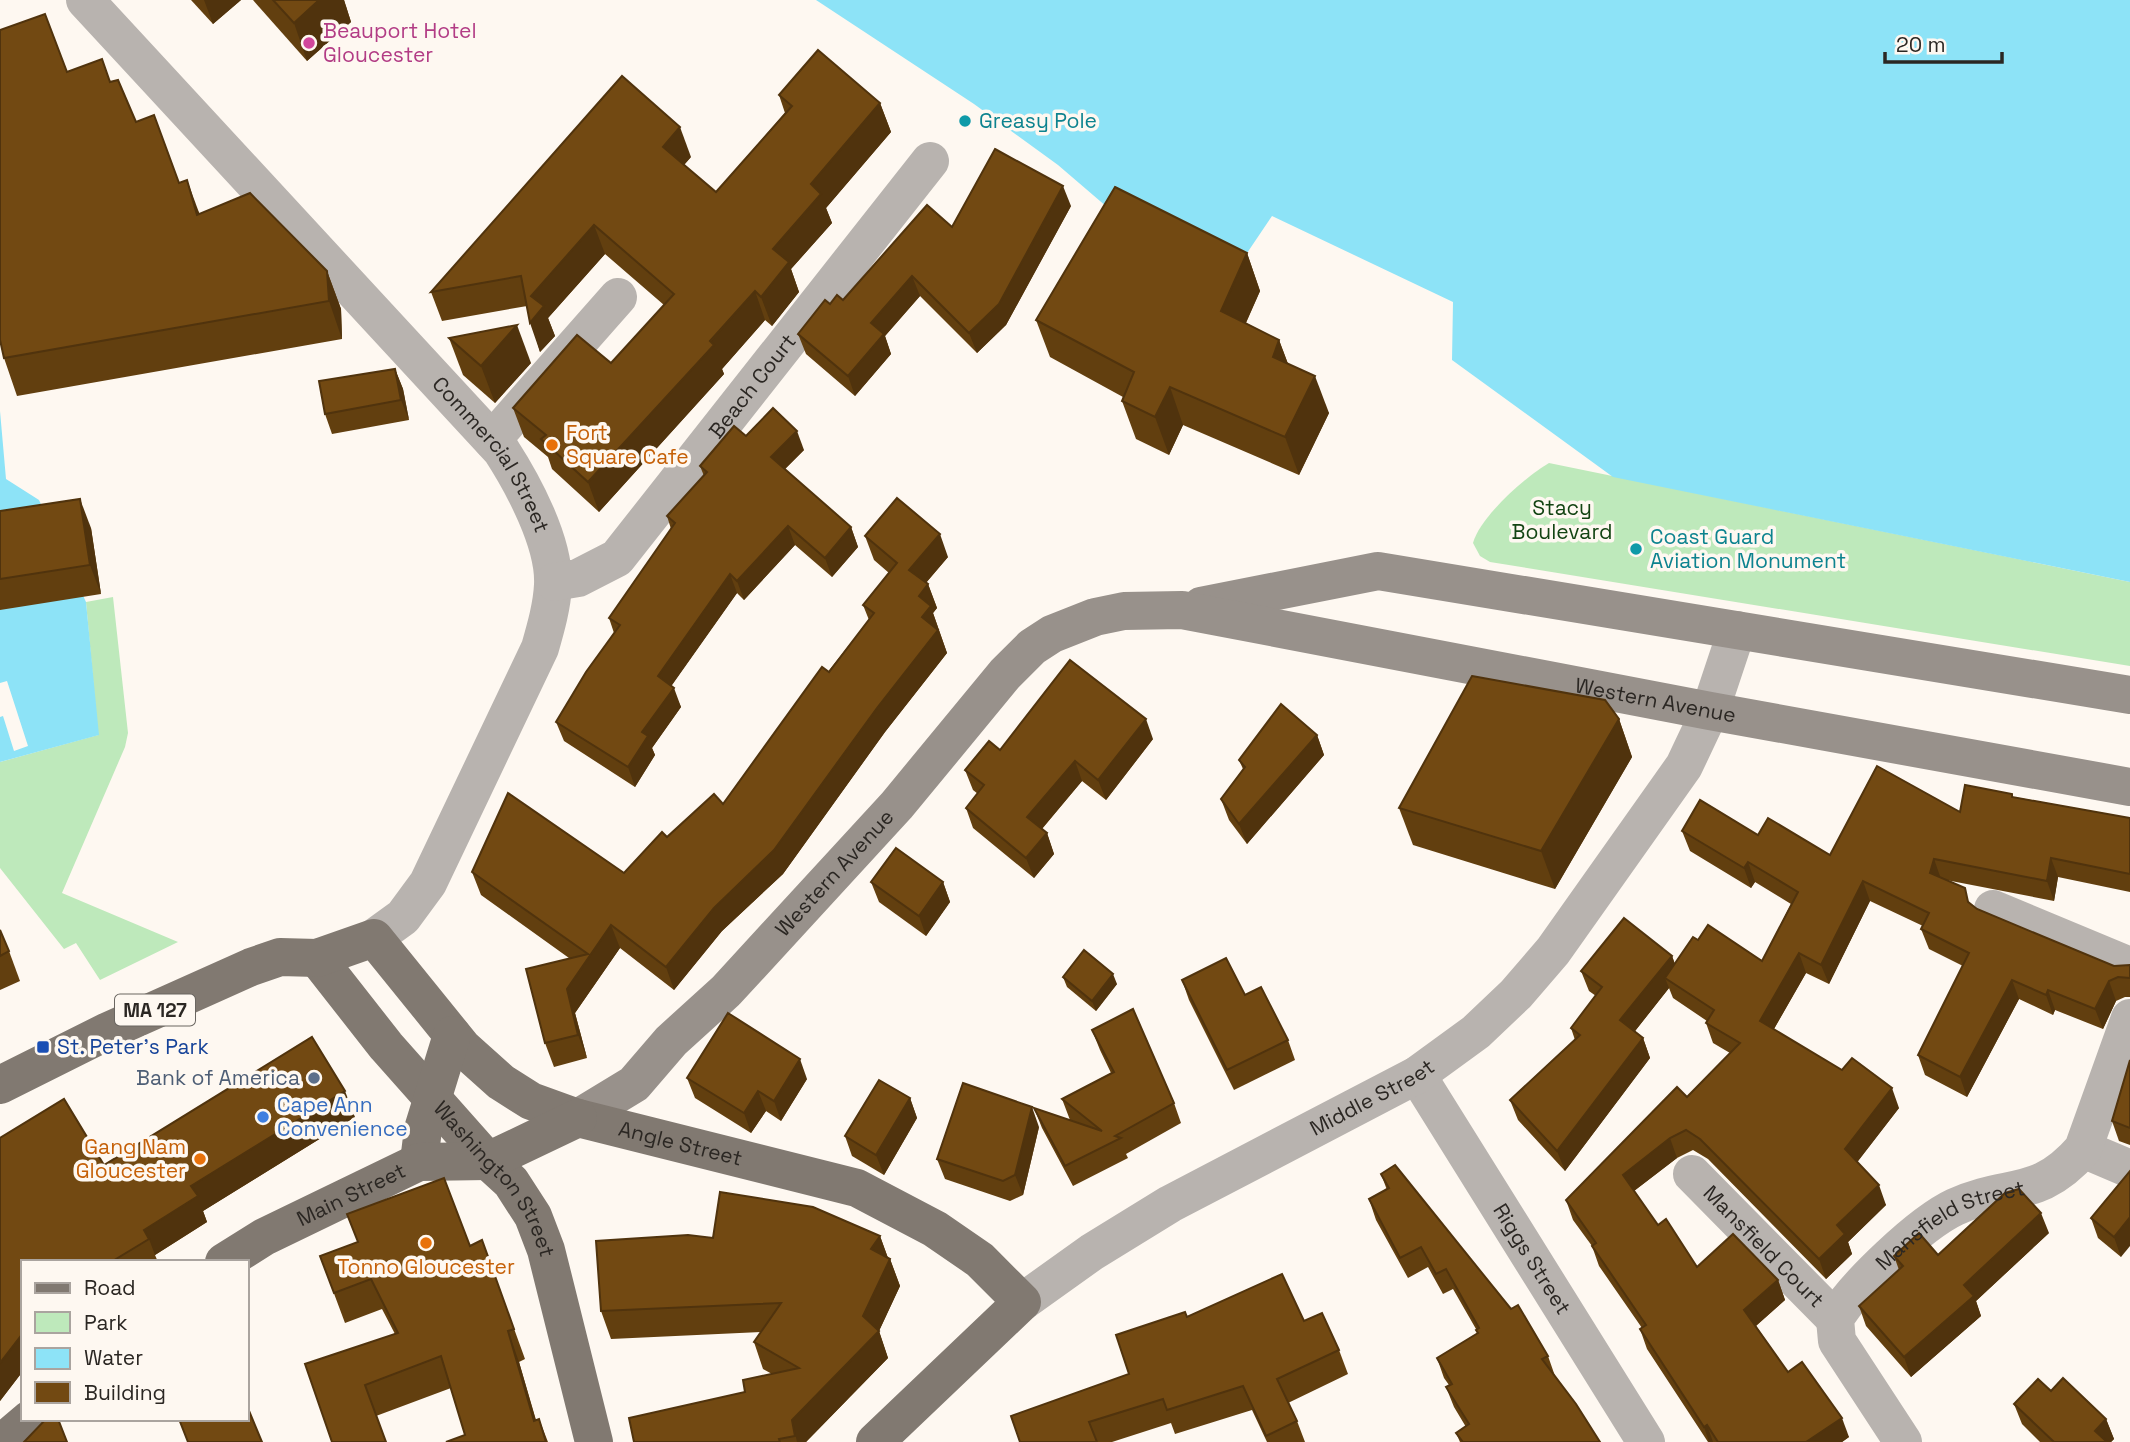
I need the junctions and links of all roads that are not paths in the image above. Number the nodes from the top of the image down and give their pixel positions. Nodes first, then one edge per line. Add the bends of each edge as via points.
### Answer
1 (85, 0) edge
2 (930, 161) dead end
3 (618, 297) dead end
4 (492, 440) junction
5 (554, 582) junction
6 (1182, 610) junction
7 (1737, 630) junction
8 (2130, 695) edge
9 (1710, 711) junction
10 (2130, 787) edge
11 (1993, 909) dead end
12 (374, 938) junction
13 (317, 958) junction
14 (2130, 966) edge
15 (2130, 1018) edge
16 (452, 1035) junction
17 (1417, 1075) junction
18 (0, 1086) edge
19 (433, 1099) junction
20 (578, 1118) junction
21 (2083, 1149) junction
22 (488, 1161) junction
23 (419, 1162) junction
24 (2130, 1169) edge
25 (1692, 1174) dead end
26 (227, 1260) edge
27 (1022, 1302) junction
28 (1835, 1319) junction
29 (28, 1421) edge
30 (3, 1442) edge
31 (594, 1442) edge
32 (875, 1442) edge
33 (1647, 1442) edge
34 (1903, 1442) edge

1 - 4 street, Commercial Street
2 - 5 street, Beach Court via 617,558 593,573
3 - 4 street
4 - 5 street, Commercial Street via 524,486 542,531
5 - 12 street, Commercial Street via 540,648 445,850 403,917
6 - 7 main road, Western Avenue via 1378,571
6 - 9 main road, Western Avenue
6 - 20 main road, Western Avenue via 1124,611 1095,617 1032,647 897,805 726,991 671,1041 634,1084
7 - 8 main road, Western Avenue
7 - 9 street, Middle Street
9 - 10 main road, Western Avenue
9 - 17 street, Middle Street via 1684,766 1553,951 1476,1032
11 - 14 street
12 - 13 main road, Commercial Street / MA 127
12 - 16 main road, Angle Street
13 - 18 main road, MA 127 via 280,957 251,967
13 - 19 main road, Washington Street
15 - 21 street, Mansfield Street
16 - 19 main road
16 - 20 main road, Angle Street via 500,1082 531,1101
17 - 27 street, Middle Street via 1170,1204
17 - 33 street, Riggs Street
19 - 22 main road, Washington Street
19 - 23 main road
20 - 22 main road, Western Avenue
20 - 27 main road, Angle Street via 858,1188 935,1229 980,1261
21 - 24 street
21 - 28 street, Mansfield Street via 2050,1180 1969,1201 1936,1218 1861,1287
22 - 23 main road, Main Street
22 - 31 main road, Washington Street via 511,1182 533,1216 546,1250
23 - 26 main road, Main Street via 264,1237
25 - 28 street, Mansfield Court
27 - 32 main road, Middle Street
28 - 34 street via 1838,1342
29 - 30 main road

